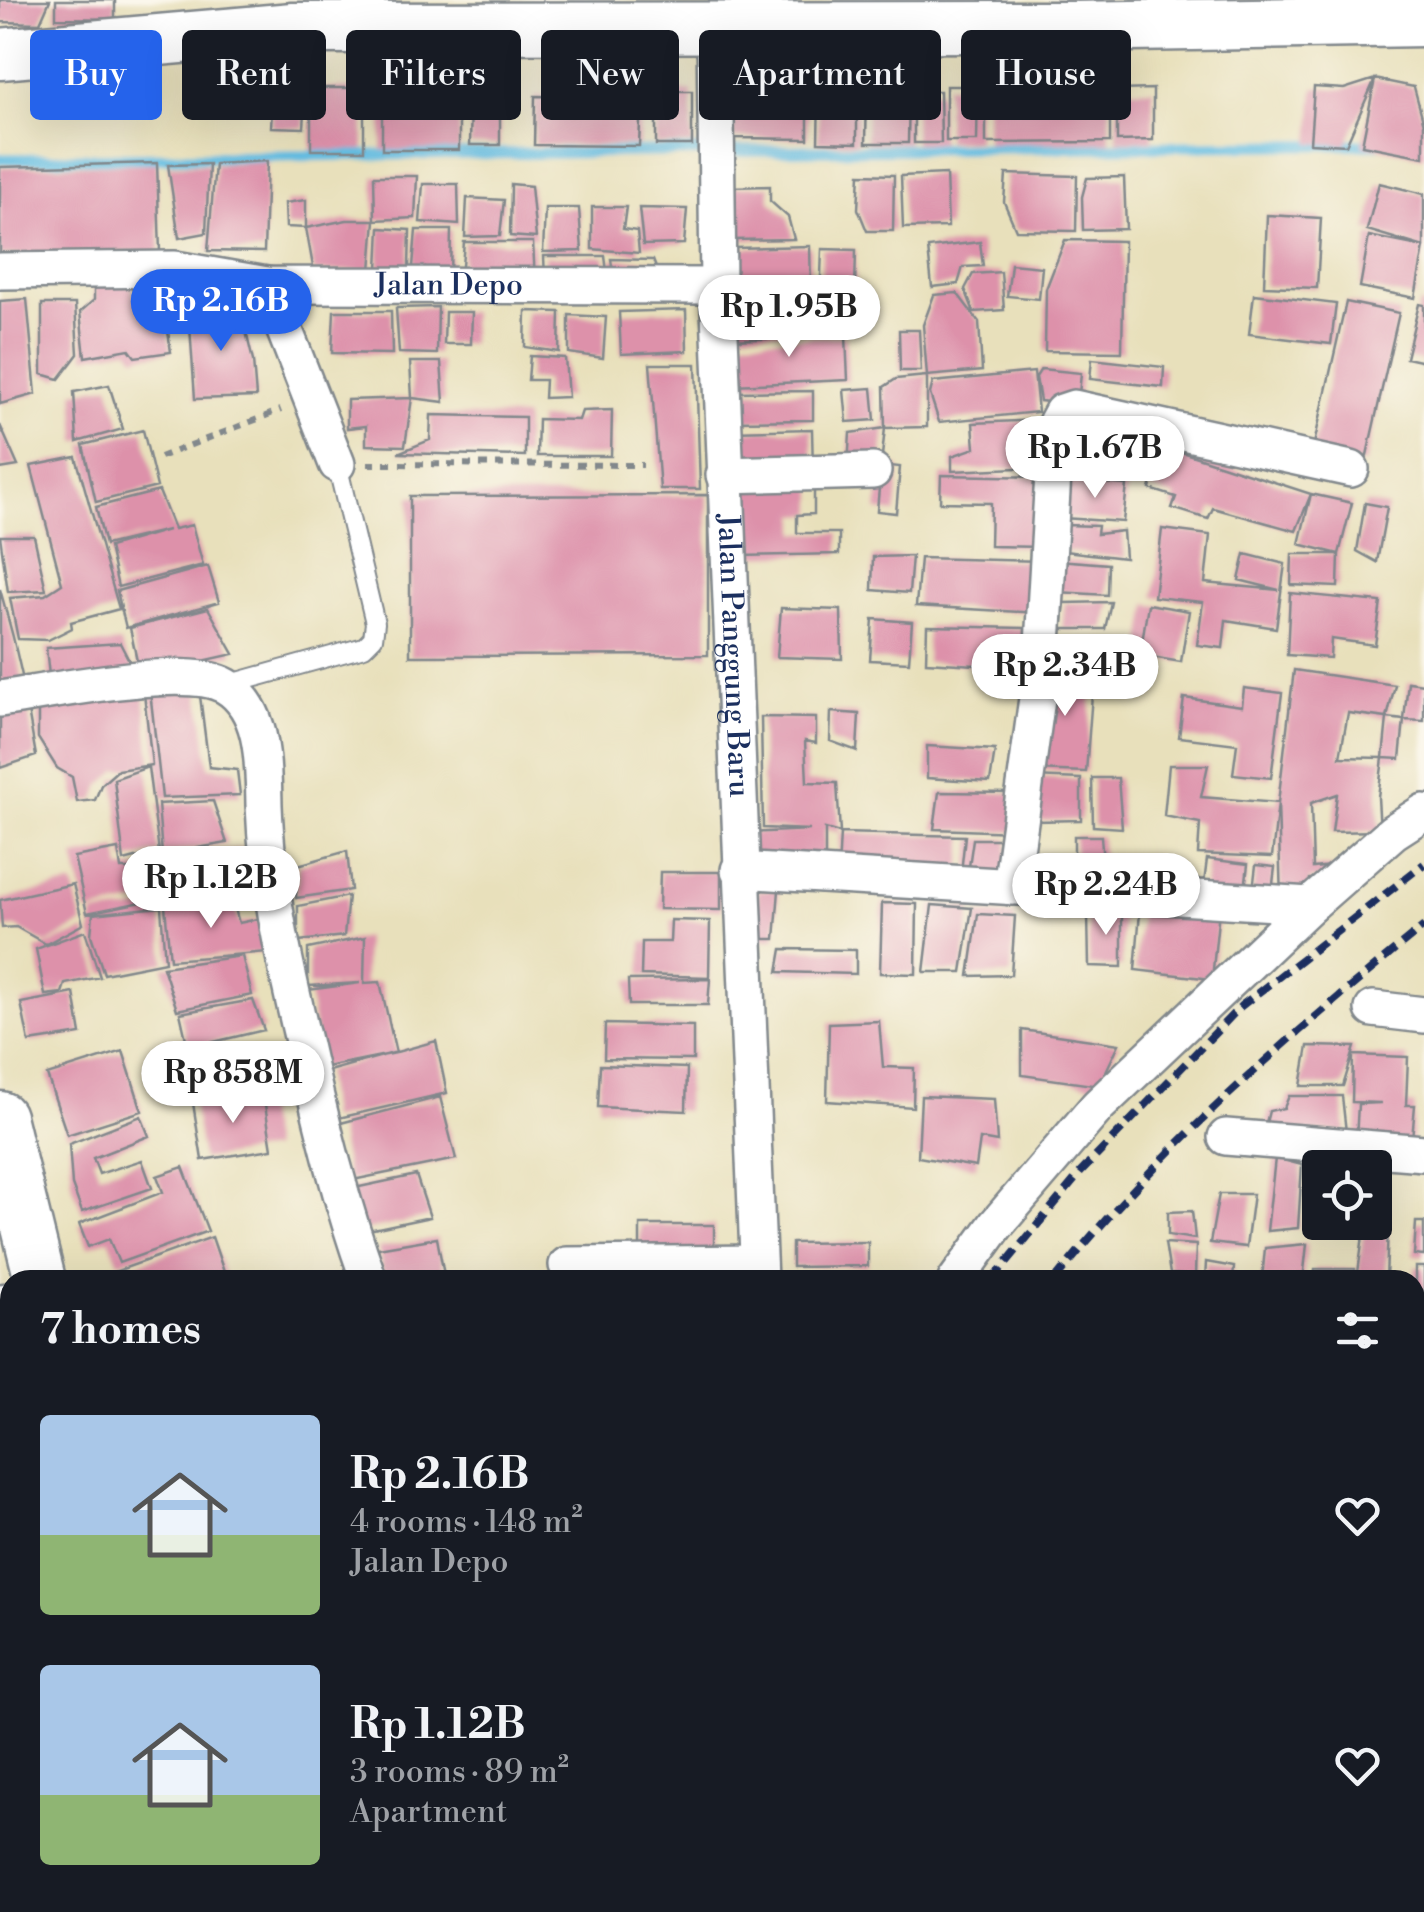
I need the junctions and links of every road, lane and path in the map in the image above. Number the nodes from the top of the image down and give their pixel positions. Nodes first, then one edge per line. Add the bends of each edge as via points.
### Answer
1 (295, 14) edge
2 (1074, 14) edge
3 (1424, 21) edge
4 (715, 28) junction
5 (6, 54) edge
6 (0, 272) edge
7 (267, 285) junction
8 (718, 286) junction
9 (310, 399) junction
10 (160, 458) dead end
11 (336, 464) junction
12 (643, 465) dead end
13 (1351, 469) dead end
14 (873, 470) dead end
15 (724, 476) junction
16 (226, 685) junction
17 (0, 699) edge
18 (1424, 812) edge
19 (739, 870) junction
20 (1010, 887) junction
21 (1310, 905) junction
22 (1373, 1010) dead end
23 (1424, 1015) edge
24 (0, 1117) edge
25 (1226, 1137) dead end
26 (1424, 1153) edge
27 (567, 1265) dead end
28 (38, 1270) edge
29 (365, 1270) edge
30 (727, 1270) edge
31 (759, 1270) edge
32 (963, 1270) edge

1 - 4 street
1 - 5 street
2 - 3 street
2 - 4 street
4 - 8 street, Jalan Panggung Baru
6 - 7 street, Jalan Depo via 175,269
7 - 8 street, Jalan Depo
7 - 9 street
8 - 15 street, Jalan Panggung Baru
9 - 10 path
9 - 11 street
11 - 12 path
11 - 16 lane via 375,623 373,638 364,648
13 - 20 street via 1074,408 1062,412 1056,423 1042,662
14 - 15 street
15 - 19 street, Jalan Panggung Baru
16 - 17 street via 164,678
16 - 29 street via 258,734 279,938 340,1202
18 - 21 street
19 - 20 street
19 - 31 street, Jalan Panggung Baru
20 - 21 street
21 - 32 street via 1098,1106
22 - 23 street
24 - 28 street
25 - 26 street
27 - 30 street

